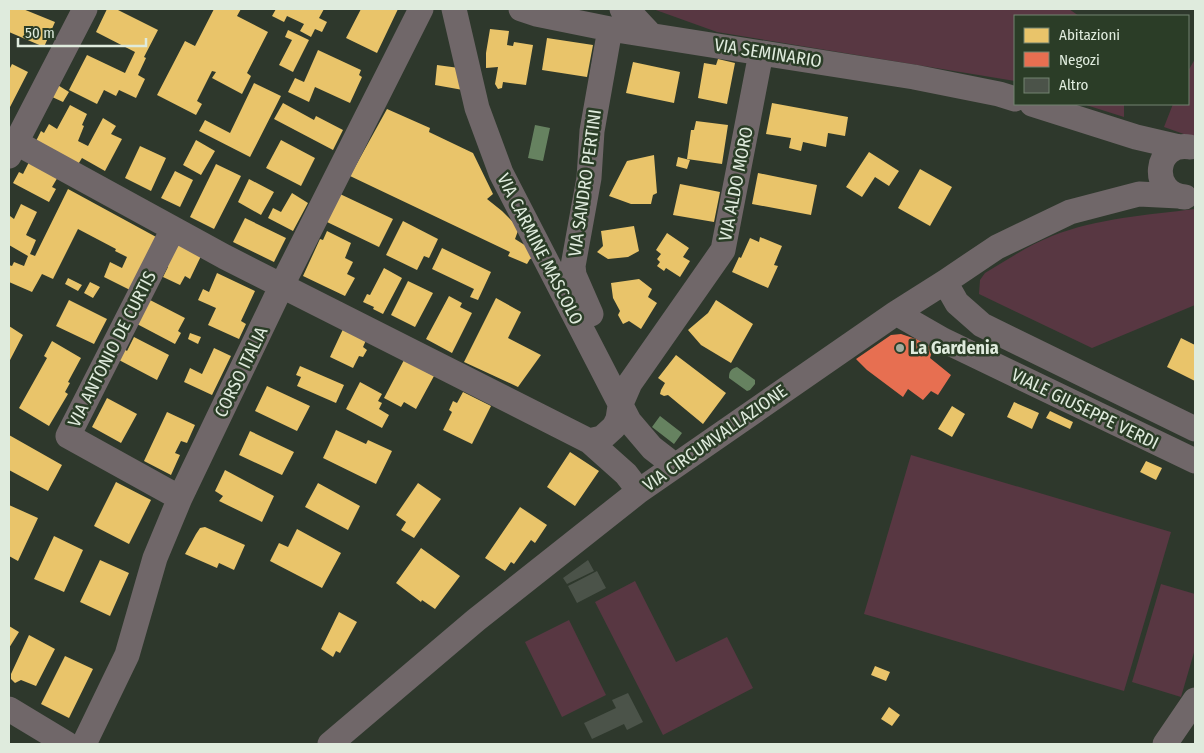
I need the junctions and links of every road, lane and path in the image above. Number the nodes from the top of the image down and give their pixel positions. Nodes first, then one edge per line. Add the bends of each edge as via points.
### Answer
1 (84, 9) edge
2 (421, 9) edge
3 (454, 9) edge
4 (521, 9) edge
5 (616, 19) edge
6 (761, 53) junction
7 (1014, 99) edge
8 (1035, 105) edge
9 (12, 149) edge
10 (1174, 156) edge
11 (1139, 194) junction
12 (1187, 196) edge
13 (173, 229) junction
14 (945, 282) junction
15 (282, 285) junction
16 (896, 313) junction
17 (630, 383) junction
18 (620, 406) junction
19 (1195, 430) edge
20 (589, 441) junction
21 (1195, 461) edge
22 (674, 465) junction
23 (639, 491) junction
24 (180, 498) junction
25 (1195, 700) edge
26 (9, 709) edge
27 (67, 744) edge
28 (84, 744) edge
29 (330, 744) edge
30 (1165, 744) edge

1 - 9 street
2 - 15 street, CORSO ITALIA
3 - 18 street, VIA CARMINE MASCOLO via 477,108 501,174
4 - 5 street, VIA SEMINARIO via 536,14
5 - 6 street, VIA SEMINARIO via 650,34
5 - 17 street, VIA SANDRO PERTINI via 592,132 589,178 573,266 574,275 617,370
6 - 7 street, VIA SEMINARIO via 914,77
6 - 17 street, VIA ALDO MORO via 723,250
8 - 10 street via 1136,137
9 - 13 street
10 - 11 street
10 - 12 street via 1161,180 1171,193
11 - 12 street, VIA CIRCUMVALLAZIONE
11 - 14 street, VIA CIRCUMVALLAZIONE via 1070,212 997,247
13 - 15 street
13 - 24 street, VIA ANTONIO DE CURTIS via 68,436
14 - 16 street, VIA CIRCUMVALLAZIONE
14 - 19 street, VIALE GIUSEPPE VERDI via 957,303 982,325
15 - 20 street
15 - 24 street, CORSO ITALIA
16 - 21 street, VIALE GIUSEPPE VERDI via 943,340
16 - 22 street, VIA CIRCUMVALLAZIONE
17 - 18 street, VIA ALDO MORO
18 - 20 street, VIA ALDO MORO via 614,428 602,438
18 - 22 street, VIA CARMINE MASCOLO via 652,448
20 - 23 street via 620,468
22 - 23 street, VIA CIRCUMVALLAZIONE
23 - 29 street, VIA CIRCUMVALLAZIONE via 476,620
24 - 28 street, CORSO ITALIA via 155,558 127,655
25 - 30 street
26 - 27 street

